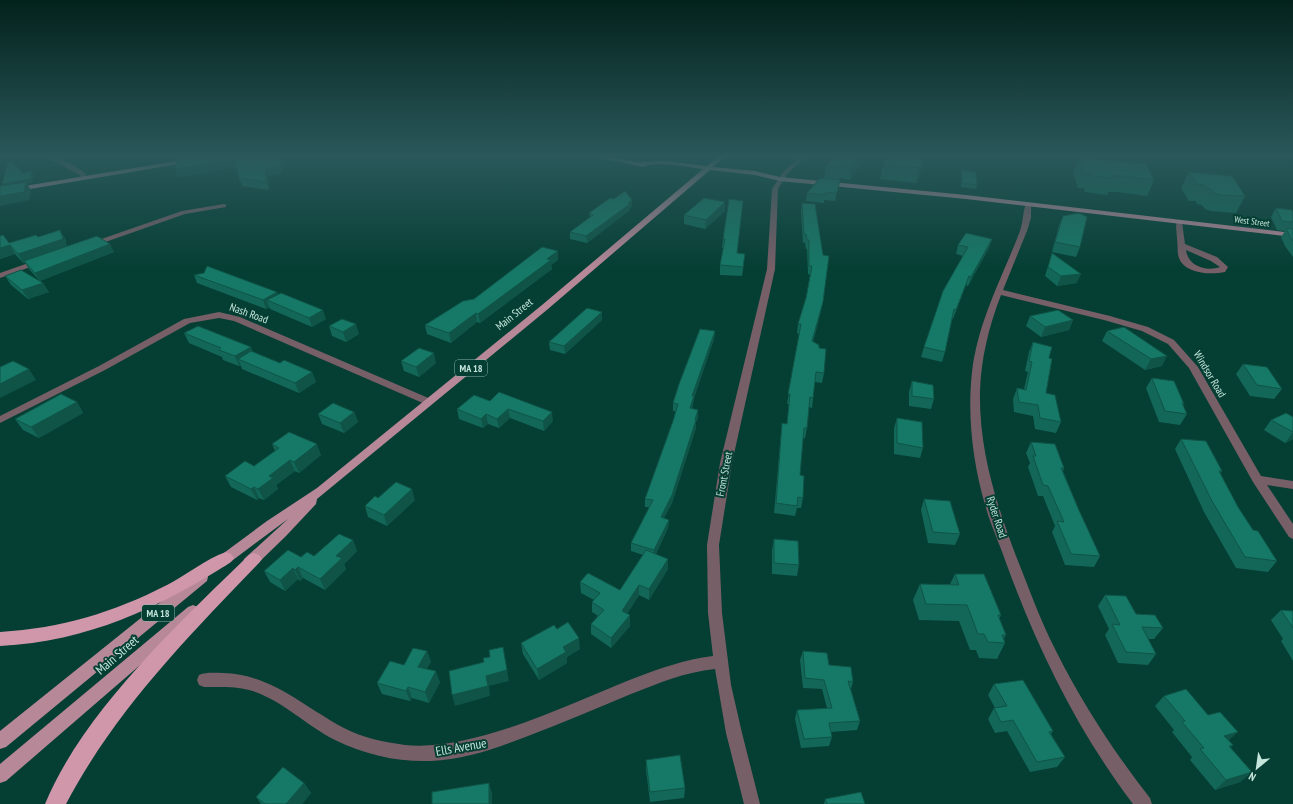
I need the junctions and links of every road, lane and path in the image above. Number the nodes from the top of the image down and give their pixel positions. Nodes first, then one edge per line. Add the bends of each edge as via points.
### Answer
1 (677, 194) edge
2 (774, 194) edge
3 (924, 194) edge
4 (1028, 204) junction
5 (224, 206) dead end
6 (1179, 222) junction
7 (1293, 235) edge
8 (86, 246) edge
9 (1183, 246) junction
10 (49, 259) edge
11 (0, 276) edge
12 (999, 292) junction
13 (429, 402) junction
14 (0, 420) edge
15 (1257, 479) junction
16 (1293, 485) edge
17 (321, 491) junction
18 (1293, 534) edge
19 (226, 558) junction
20 (254, 559) junction
21 (0, 639) edge
22 (721, 662) junction
23 (204, 680) dead end
24 (0, 741) edge
25 (0, 775) edge
26 (55, 804) edge
27 (752, 804) edge
28 (1144, 804) edge

1 - 13 main road, Main Street / MA 18
2 - 22 street, Front Street via 774,246 769,277 726,463 715,526 713,566
3 - 4 main road, West Street
4 - 6 main road, West Street
4 - 12 street, Ryder Road via 1027,220
5 - 8 street via 184,212
6 - 7 main road, West Street
6 - 9 street
9 - 9 street via 1183,258 1190,266 1217,271 1224,267 1214,259
10 - 11 street
12 - 15 street, Windsor Road via 1128,324 1170,342 1182,352 1193,367
12 - 28 street, Ryder Road via 980,350 974,399 990,500 1040,634 1078,709
13 - 14 street, Nash Road via 238,319 219,315 196,318 178,325 102,368
13 - 17 main road, Main Street / MA 18
15 - 16 street
15 - 18 street, Windsor Road
17 - 19 main road, Main Street / MA 18
17 - 20 main road, Main Street / MA 18
19 - 21 highway via 171,591 116,615 45,634
19 - 24 main road, Main Street / MA 18
20 - 25 main road, Main Street / MA 18
20 - 26 highway via 125,697 84,752
22 - 23 street, Ells Avenue via 674,670 484,744 427,753 405,753 366,746 330,729 265,688 248,682
22 - 27 street, Front Street via 734,734

